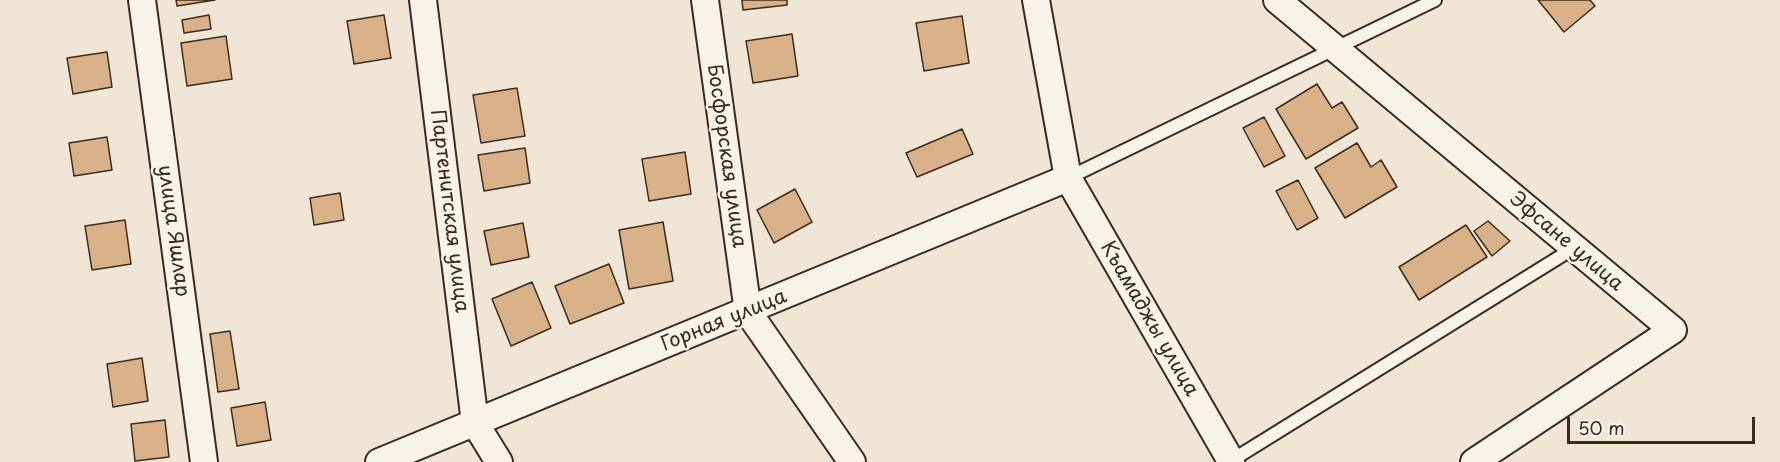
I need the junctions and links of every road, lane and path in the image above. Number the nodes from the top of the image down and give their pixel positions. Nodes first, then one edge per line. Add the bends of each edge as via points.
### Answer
1 (142, 0) edge
2 (423, 0) edge
3 (705, 0) edge
4 (1036, 0) edge
5 (1277, 0) edge
6 (1435, 0) edge
7 (1333, 49) junction
8 (1068, 178) junction
9 (1574, 248) junction
10 (747, 312) junction
11 (475, 423) junction
12 (1230, 461) edge
13 (204, 462) edge
14 (379, 462) edge
15 (499, 462) edge
16 (852, 462) edge
17 (1474, 462) edge

1 - 13 street, улица Яшлар
2 - 11 street, Партенитская улица
3 - 10 street, Босфорская улица
4 - 8 street, Къамаджы улица
5 - 7 street, Эфсане улица
6 - 7 lane
7 - 8 lane
7 - 9 street, Эфсане улица
8 - 10 street, Горная улица
8 - 12 street, Къамаджы улица
9 - 12 lane
9 - 17 street, Эфсане улица via 1673,330
10 - 11 street, Горная улица
10 - 16 street
11 - 14 street, Горная улица
11 - 15 street

